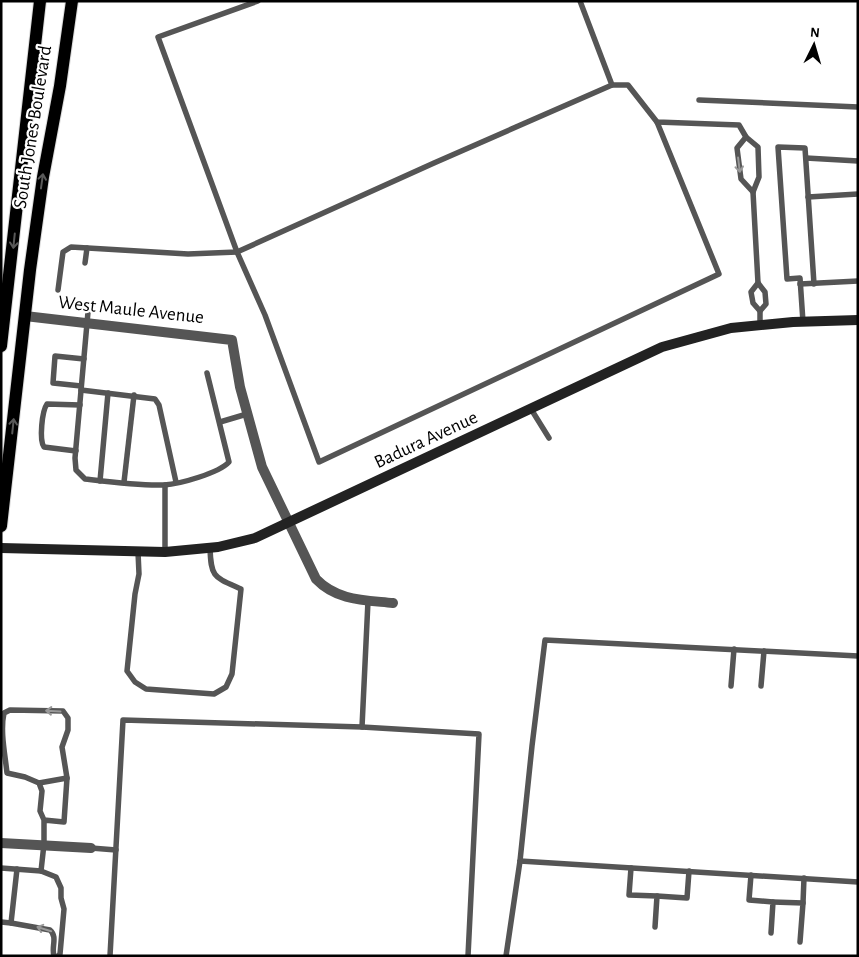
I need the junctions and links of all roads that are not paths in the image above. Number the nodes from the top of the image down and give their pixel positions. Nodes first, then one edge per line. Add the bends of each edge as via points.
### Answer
1 (40, 1) edge
2 (258, 1) edge
3 (580, 1) edge
4 (74, 4) edge
5 (612, 85) junction
6 (699, 100) dead end
7 (858, 107) edge
8 (657, 122) junction
9 (746, 137) junction
10 (806, 158) junction
11 (858, 161) edge
12 (753, 192) junction
13 (858, 194) edge
14 (808, 197) junction
15 (87, 248) junction
16 (103, 249) junction
17 (237, 252) junction
18 (102, 257) dead end
19 (85, 263) dead end
20 (6, 268) edge
21 (858, 281) edge
22 (758, 283) junction
23 (800, 284) junction
24 (814, 284) junction
25 (58, 290) dead end
26 (760, 311) junction
27 (25, 316) junction
28 (88, 318) junction
29 (858, 320) edge
30 (804, 322) junction
31 (760, 326) junction
32 (1, 346) edge
33 (84, 359) junction
34 (207, 373) dead end
35 (81, 388) junction
36 (108, 392) junction
37 (134, 395) junction
38 (80, 405) junction
39 (531, 409) junction
40 (247, 414) junction
41 (220, 422) junction
42 (549, 438) dead end
43 (76, 450) junction
44 (100, 481) junction
45 (124, 482) junction
46 (176, 482) junction
47 (165, 485) junction
48 (289, 524) junction
49 (1, 526) edge
50 (1, 548) edge
51 (210, 548) junction
52 (138, 552) junction
53 (165, 552) junction
54 (368, 601) junction
55 (393, 603) dead end
56 (734, 649) junction
57 (764, 651) junction
58 (858, 656) edge
59 (731, 686) dead end
60 (761, 686) dead end
61 (362, 727) junction
62 (67, 778) junction
63 (39, 783) junction
64 (44, 820) junction
65 (1, 843) edge
66 (44, 844) junction
67 (92, 848) joint
68 (116, 850) junction
69 (520, 861) junction
70 (1, 868) edge
71 (631, 868) junction
72 (17, 869) junction
73 (689, 871) junction
74 (41, 872) junction
75 (751, 875) junction
76 (804, 878) junction
77 (858, 882) edge
78 (8, 885) dead end
79 (16, 885) junction
80 (657, 896) junction
81 (6, 901) dead end
82 (14, 902) junction
83 (774, 902) junction
84 (803, 903) junction
85 (1, 922) edge
86 (11, 923) junction
87 (655, 927) dead end
88 (771, 933) dead end
89 (800, 942) dead end
90 (54, 956) edge
91 (58, 956) edge
92 (110, 956) edge
93 (468, 956) edge
94 (506, 956) edge

1 -> 20 main road, South Jones Boulevard
2 - 17 lane via 158,37
3 - 5 lane
27 -> 4 main road, South Jones Boulevard via 43,177
5 - 8 lane via 628,85
5 - 17 lane
6 - 7 lane
8 - 9 lane via 739,125
8 - 17 lane via 719,274 319,462 265,315
9 - 12 lane via 758,147 759,177
9 -> 12 lane via 737,148 741,179
10 - 11 lane
10 - 14 lane
10 - 23 lane via 805,148 778,147 787,278 800,278
12 - 22 lane
13 - 14 lane
14 - 24 lane
15 - 16 lane
15 - 19 lane
15 - 25 lane via 71,247 63,252
16 - 17 lane via 188,254
16 - 18 lane
20 - 32 main road, South Jones Boulevard
21 - 24 lane
22 - 26 lane via 765,292 766,304
22 - 26 lane via 751,292 753,303
23 - 24 lane
23 - 30 lane
26 - 31 lane
27 - 28 street, West Maule Avenue
49 -> 27 main road, South Jones Boulevard
28 - 33 lane
28 - 40 street, West Maule Avenue via 232,340
29 - 30 main road, Badura Avenue
30 - 31 main road, Badura Avenue
31 - 39 main road, Badura Avenue via 732,328 662,347
33 - 35 lane
33 - 35 lane via 55,356 53,383
34 - 41 lane
35 - 36 lane
35 - 38 lane
36 - 37 lane
36 - 44 lane
37 - 45 lane
37 - 46 lane via 155,399 159,405
38 - 43 lane
38 - 43 lane via 47,404 43,418 41,442 44,447
39 - 42 lane
39 - 48 main road, Badura Avenue
40 - 41 lane
40 - 48 street via 262,467
41 - 46 lane via 229,462 214,473
43 - 44 lane via 76,470 80,476
44 - 45 lane
45 - 47 lane
46 - 47 lane
47 - 53 lane
48 - 51 main road, Badura Avenue via 255,538
48 - 54 street via 316,579 323,586 337,595
50 - 52 main road, Badura Avenue
51 - 52 lane via 211,568 215,575 240,589 232,674 226,687 214,694 146,689 127,671 140,574
51 - 53 main road, Badura Avenue
52 - 53 main road, Badura Avenue
54 - 55 street
54 - 61 lane
56 - 57 lane
56 - 59 lane
56 - 69 lane via 545,640
57 - 58 lane
57 - 60 lane
61 - 68 lane via 123,720
61 - 93 lane via 479,734
62 - 63 lane
62 -> 63 lane via 62,747 68,718 63,711 10,710 4,713 2,730 7,773
62 - 64 lane via 64,822
63 - 64 lane via 42,792 40,811
64 - 66 lane
65 - 66 street
66 - 67 street
66 - 74 lane
67 - 68 lane
68 - 92 lane
69 - 71 lane
69 - 94 lane
70 - 72 lane
71 - 73 lane
71 - 80 lane via 629,894
72 - 74 lane
72 - 79 lane
73 - 75 lane
73 - 80 lane via 687,898
74 - 91 lane via 56,877 61,888 64,909
75 - 76 lane
75 - 83 lane via 749,900
76 - 77 lane
76 - 84 lane
78 - 79 lane
79 - 82 lane
80 - 87 lane
81 - 82 lane
82 - 86 lane
83 - 84 lane
83 - 88 lane
84 - 89 lane
85 - 86 lane
90 -> 86 lane via 54,936 50,930

